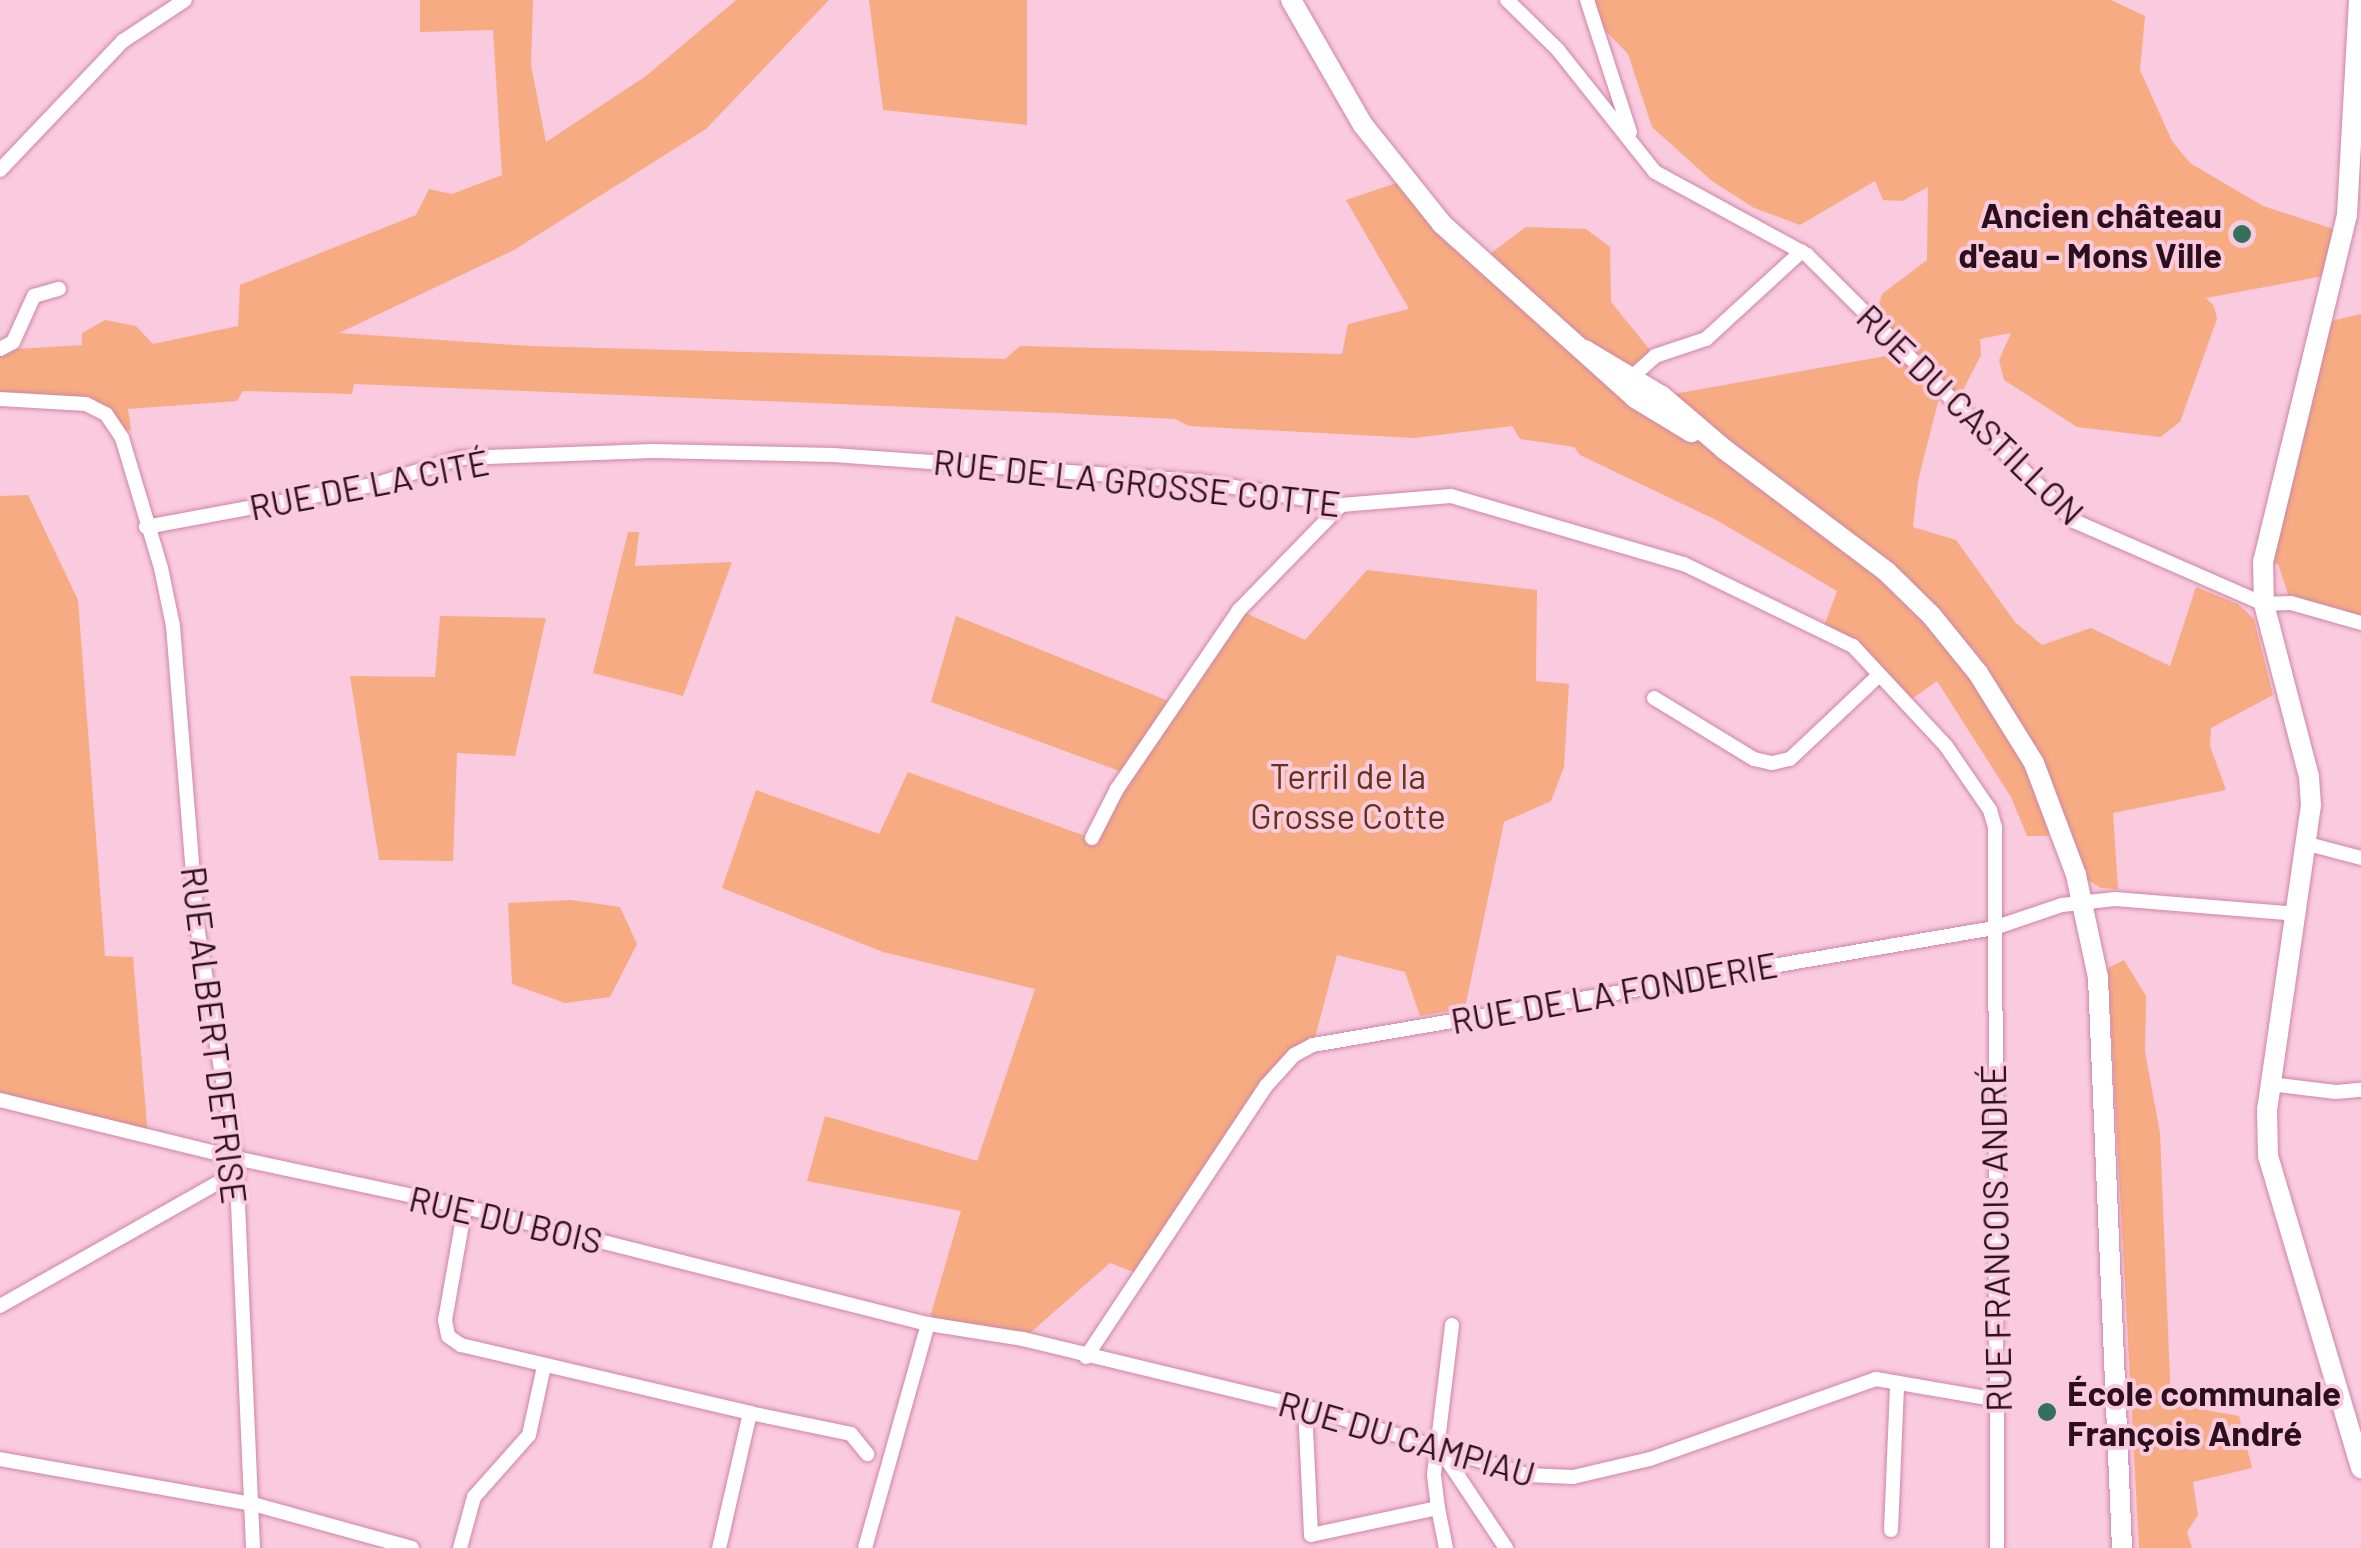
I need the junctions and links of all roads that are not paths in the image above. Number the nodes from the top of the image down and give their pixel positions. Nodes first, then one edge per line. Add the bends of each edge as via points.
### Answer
1 (184, 0) edge
2 (1291, 0) edge
3 (1507, 0) edge
4 (1587, 0) edge
5 (2359, 0) edge
6 (2358, 48) edge
7 (1636, 147) junction
8 (0, 170) edge
9 (2354, 213) edge
10 (1802, 252) junction
11 (60, 289) dead end
12 (0, 349) edge
13 (1586, 350) junction
14 (1632, 376) junction
15 (0, 398) edge
16 (1724, 449) junction
17 (653, 451) joint
18 (1341, 505) junction
19 (146, 527) junction
20 (2264, 604) junction
21 (2361, 623) edge
22 (1879, 675) junction
23 (1654, 698) dead end
24 (1092, 838) dead end
25 (2308, 844) junction
26 (2361, 858) edge
27 (2084, 903) junction
28 (2298, 914) junction
29 (1994, 928) junction
30 (2270, 1084) junction
31 (2361, 1090) edge
32 (0, 1100) edge
33 (236, 1158) junction
34 (466, 1207) junction
35 (774, 1285) joint
36 (0, 1306) edge
37 (928, 1324) junction
38 (1452, 1324) dead end
39 (1086, 1356) junction
40 (544, 1366) junction
41 (1896, 1385) junction
42 (1998, 1400) junction
43 (1305, 1407) junction
44 (2352, 1410) edge
45 (750, 1413) junction
46 (1440, 1448) junction
47 (867, 1454) dead end
48 (0, 1459) edge
49 (2361, 1468) edge
50 (253, 1504) junction
51 (1438, 1508) junction
52 (1891, 1530) dead end
53 (253, 1548) edge
54 (412, 1548) edge
55 (460, 1548) edge
56 (719, 1548) edge
57 (865, 1548) edge
58 (1446, 1548) edge
59 (1506, 1548) edge
60 (1998, 1548) edge
61 (2122, 1548) edge

1 - 8 street via 123,40
2 - 13 main road via 1363,125 1430,210 1480,263
3 - 7 street, RUE DU CASTILLON via 1558,50
4 - 7 street
5 - 6 main road
6 - 9 main road
7 - 10 street, RUE DU CASTILLON via 1668,181
9 - 20 main road via 2263,561
10 - 14 street via 1706,339 1656,356
10 - 20 street, RUE DU CASTILLON via 2074,521
11 - 12 street via 34,296 13,342
13 - 14 main road
13 - 16 main road via 1635,398
14 - 16 main road
15 - 19 street, RUE ALBERT DEFRISE via 86,404 106,414 122,438
16 - 27 main road via 1886,571 1978,673 2034,763
17 - 18 street, RUE DE LA GROSSE COTTE via 833,455 1198,480
17 - 19 street, RUE DE LA CITÉ via 460,458 377,484
18 - 22 street, RUE DE LA GROSSE COTTE via 1451,496 1684,564 1853,646
18 - 24 street via 1240,610 1117,789
19 - 33 street, RUE ALBERT DEFRISE via 173,626 197,926
20 - 21 street, RUE DU CASTILLON via 2291,603
20 - 25 main road via 2309,776
22 - 23 street via 1790,759 1772,763 1754,759
22 - 29 street, RUE DE LA GROSSE COTTE via 1946,746 1990,810
25 - 26 street
25 - 28 main road
27 - 28 street, RUE DE LA FONDERIE via 2115,899
27 - 29 street, RUE DE LA FONDERIE
27 - 61 main road via 2102,1018
28 - 30 main road
29 - 39 street, RUE DE LA FONDERIE via 1313,1044 1266,1086
29 - 42 street, RUE FRANCOIS ANDRÉ
30 - 31 street
30 - 44 main road via 2268,1156
32 - 33 street, RUE DU BOIS
33 - 34 street, RUE DU BOIS
33 - 36 street via 232,1175
33 - 50 street, RUE ALBERT DEFRISE
34 - 35 street, RUE DU BOIS
34 - 40 street via 445,1320 448,1336
35 - 37 street, RUE DU CAMPIAU
37 - 39 street, RUE DU CAMPIAU
37 - 57 street
38 - 46 street
39 - 43 street, RUE DU CAMPIAU
40 - 45 street
40 - 55 street via 529,1435 474,1497
41 - 42 street, RUE DU CAMPIAU
41 - 46 street, RUE DU CAMPIAU via 1876,1379 1650,1459 1573,1477 1528,1475
41 - 52 street
42 - 60 street, RUE FRANCOIS ANDRÉ
43 - 46 street, RUE DU CAMPIAU
43 - 51 street via 1311,1535
44 - 49 main road
45 - 47 street via 851,1434
45 - 56 street
46 - 51 street via 1434,1474
46 - 59 street
48 - 50 street
50 - 53 street, RUE ALBERT DEFRISE
50 - 54 street
51 - 58 street

